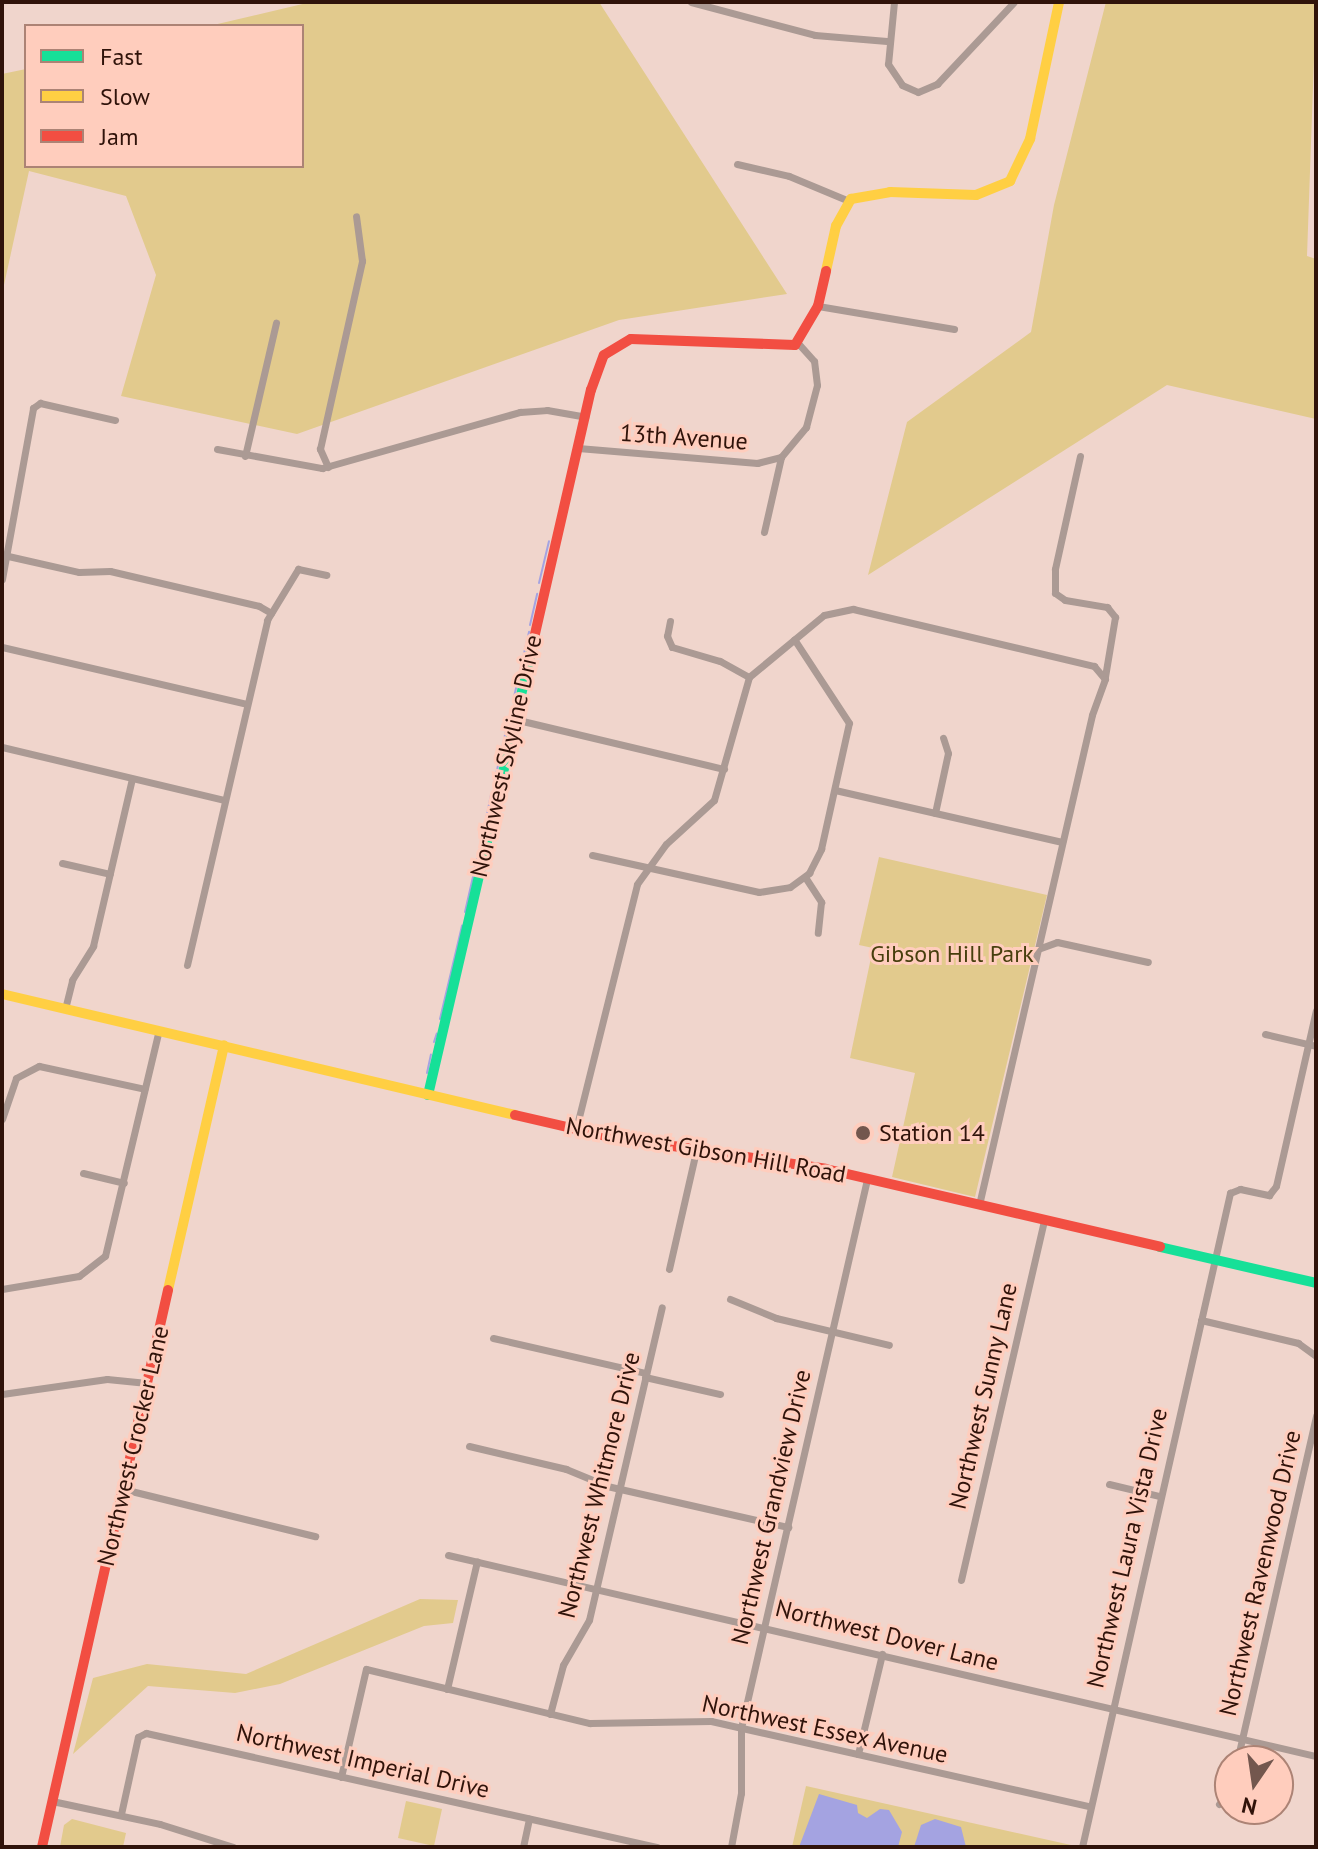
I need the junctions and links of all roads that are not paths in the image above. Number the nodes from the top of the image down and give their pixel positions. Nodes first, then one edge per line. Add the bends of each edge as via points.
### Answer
1 (691, 2) edge
2 (894, 2) edge
3 (1014, 2) edge
4 (1059, 2) edge
5 (887, 41) junction
6 (737, 164) dead end
7 (849, 201) junction
8 (356, 216) dead end
9 (818, 306) junction
10 (276, 323) dead end
11 (954, 329) dead end
12 (797, 342) junction
13 (585, 417) junction
14 (115, 420) dead end
15 (578, 448) junction
16 (217, 449) dead end
17 (245, 456) junction
18 (783, 456) junction
19 (1080, 456) dead end
20 (328, 467) junction
21 (764, 532) dead end
22 (8, 556) junction
23 (326, 575) dead end
24 (2, 579) edge
25 (271, 613) junction
26 (670, 621) dead end
27 (794, 639) junction
28 (2, 647) edge
29 (749, 677) junction
30 (1105, 679) junction
31 (246, 704) junction
32 (514, 719) junction
33 (943, 738) dead end
34 (2, 747) edge
35 (724, 769) junction
36 (132, 779) junction
37 (835, 790) junction
38 (225, 800) junction
39 (935, 813) junction
40 (1062, 842) junction
41 (592, 855) dead end
42 (62, 863) dead end
43 (648, 867) junction
44 (110, 874) junction
45 (805, 877) junction
46 (818, 933) dead end
47 (1038, 949) junction
48 (1148, 962) dead end
49 (187, 965) dead end
50 (2, 994) edge
51 (65, 1009) junction
52 (1316, 1010) edge
53 (159, 1030) junction
54 (1265, 1034) dead end
55 (224, 1045) junction
56 (1312, 1045) edge
57 (145, 1089) junction
58 (428, 1095) junction
59 (2, 1119) edge
60 (576, 1129) junction
61 (696, 1151) junction
62 (83, 1173) dead end
63 (867, 1179) junction
64 (124, 1183) junction
65 (979, 1205) junction
66 (1044, 1220) junction
67 (1214, 1259) junction
68 (669, 1269) dead end
69 (1316, 1283) edge
70 (2, 1289) edge
71 (730, 1299) dead end
72 (662, 1307) dead end
73 (1201, 1320) junction
74 (832, 1332) junction
75 (493, 1338) dead end
76 (889, 1345) dead end
77 (1316, 1356) edge
78 (646, 1375) junction
79 (147, 1383) junction
80 (2, 1394) edge
81 (720, 1394) dead end
82 (1316, 1415) edge
83 (469, 1446) dead end
84 (1109, 1484) dead end
85 (123, 1489) junction
86 (621, 1489) junction
87 (1159, 1496) junction
88 (788, 1527) junction
89 (315, 1536) dead end
90 (448, 1555) dead end
91 (477, 1561) junction
92 (961, 1580) dead end
93 (597, 1587) junction
94 (764, 1626) junction
95 (882, 1654) junction
96 (447, 1689) junction
97 (1110, 1709) junction
98 (550, 1714) junction
99 (741, 1728) junction
100 (1242, 1740) junction
101 (1241, 1745) edge
102 (858, 1754) junction
103 (1316, 1756) edge
104 (341, 1777) junction
105 (52, 1801) junction
106 (1088, 1806) junction
107 (121, 1814) junction
108 (529, 1819) junction
109 (42, 1847) edge
110 (233, 1847) edge
111 (523, 1847) edge
112 (657, 1847) edge
113 (731, 1847) edge
114 (1082, 1847) edge

1 - 5 street via 815,35
2 - 5 street
3 - 5 street via 928,90 908,89 892,75
4 - 7 street via 1030,139 1010,181 988,194 880,192
6 - 7 street via 789,176
7 - 9 street via 836,226
8 - 20 street via 362,261 320,449
9 - 11 street
9 - 12 street
10 - 17 street
12 - 13 street, Northwest Skyline Drive via 769,348 620,341 599,363
12 - 18 street via 814,361 817,385 806,427
13 - 15 street, Northwest Skyline Drive
13 - 20 street via 547,410 520,412
14 - 22 street via 40,403 33,408
15 - 18 street, 13th Avenue via 757,463
15 - 32 street, Northwest Skyline Drive
16 - 17 street
17 - 20 street via 296,468
18 - 21 street
19 - 30 street via 1055,569 1055,593 1065,600 1107,607 1115,617
22 - 24 street
22 - 25 street via 79,572 110,571
23 - 25 street via 298,569
25 - 31 street
26 - 29 street via 667,636 672,647 720,661
27 - 29 street
27 - 30 street via 827,613 853,609 1094,666
27 - 37 street via 848,715
28 - 31 street
29 - 35 street
30 - 40 street
31 - 38 street
32 - 35 street
32 - 58 street, Northwest Skyline Drive
33 - 39 street via 948,753
34 - 36 street
35 - 43 street via 708,809
36 - 38 street
36 - 44 street
37 - 39 street
37 - 45 street via 821,849
38 - 49 street
39 - 40 street
40 - 47 street
41 - 43 street
42 - 44 street
43 - 45 street via 767,893
43 - 60 street via 626,916
44 - 51 street via 93,946 72,980
45 - 46 street via 821,902
47 - 48 street via 1057,942
47 - 65 street
50 - 51 street, Northwest Gibson Hill Road
51 - 53 street, Northwest Gibson Hill Road
52 - 56 street
53 - 55 street, Northwest Gibson Hill Road
53 - 57 street
54 - 56 street
55 - 58 street, Northwest Gibson Hill Road
55 - 79 street, Northwest Crocker Lane
56 - 67 street, Northwest Laura Vista Drive via 1276,1186 1269,1195 1233,1190
57 - 59 street via 47,1066 21,1074
57 - 64 street
58 - 60 street, Northwest Gibson Hill Road
60 - 61 street, Northwest Gibson Hill Road
61 - 63 street, Northwest Gibson Hill Road
61 - 68 street
62 - 64 street
63 - 65 street, Northwest Gibson Hill Road
63 - 74 street, Northwest Grandview Drive
64 - 70 street via 107,1251 93,1269
65 - 66 street, Northwest Gibson Hill Road
66 - 67 street, Northwest Gibson Hill Road
66 - 92 street, Northwest Sunny Lane
67 - 69 street, Northwest Gibson Hill Road
67 - 73 street, Northwest Laura Vista Drive
71 - 74 street
72 - 78 street, Northwest Whitmore Drive
73 - 77 street via 1298,1343
73 - 87 street, Northwest Laura Vista Drive
74 - 76 street
74 - 88 street, Northwest Grandview Drive
75 - 78 street
78 - 81 street
78 - 86 street, Northwest Whitmore Drive
79 - 80 street via 107,1379
79 - 85 street, Northwest Crocker Lane
82 - 100 street, Northwest Ravenwood Drive
83 - 86 street via 566,1469
84 - 87 street
85 - 89 street
85 - 105 street, Northwest Crocker Lane
86 - 88 street
86 - 93 street, Northwest Whitmore Drive
87 - 97 street, Northwest Laura Vista Drive
88 - 94 street, Northwest Grandview Drive
90 - 91 street, Northwest Dover Lane
91 - 93 street, Northwest Dover Lane
91 - 96 street
93 - 94 street, Northwest Dover Lane
93 - 98 street, Northwest Whitmore Drive via 582,1636 563,1665
94 - 95 street, Northwest Dover Lane
94 - 99 street, Northwest Grandview Drive
95 - 97 street, Northwest Dover Lane
95 - 102 street
96 - 98 street, Northwest Essex Avenue
96 - 104 street, Northwest Essex Avenue via 366,1669
97 - 100 street, Northwest Dover Lane
97 - 106 street, Northwest Laura Vista Drive
98 - 99 street, Northwest Essex Avenue via 611,1725 695,1720
99 - 102 street, Northwest Essex Avenue
99 - 113 street, Northwest Grandview Drive via 741,1793
100 - 101 street, Northwest Ravenwood Drive
100 - 103 street, Northwest Dover Lane
102 - 106 street, Northwest Essex Avenue
104 - 107 street, Northwest Imperial Drive via 141,1733
104 - 108 street, Northwest Imperial Drive
105 - 107 street
105 - 109 street, Northwest Crocker Lane
106 - 114 street, Northwest Laura Vista Drive
107 - 110 street
108 - 111 street
108 - 112 street, Northwest Imperial Drive

